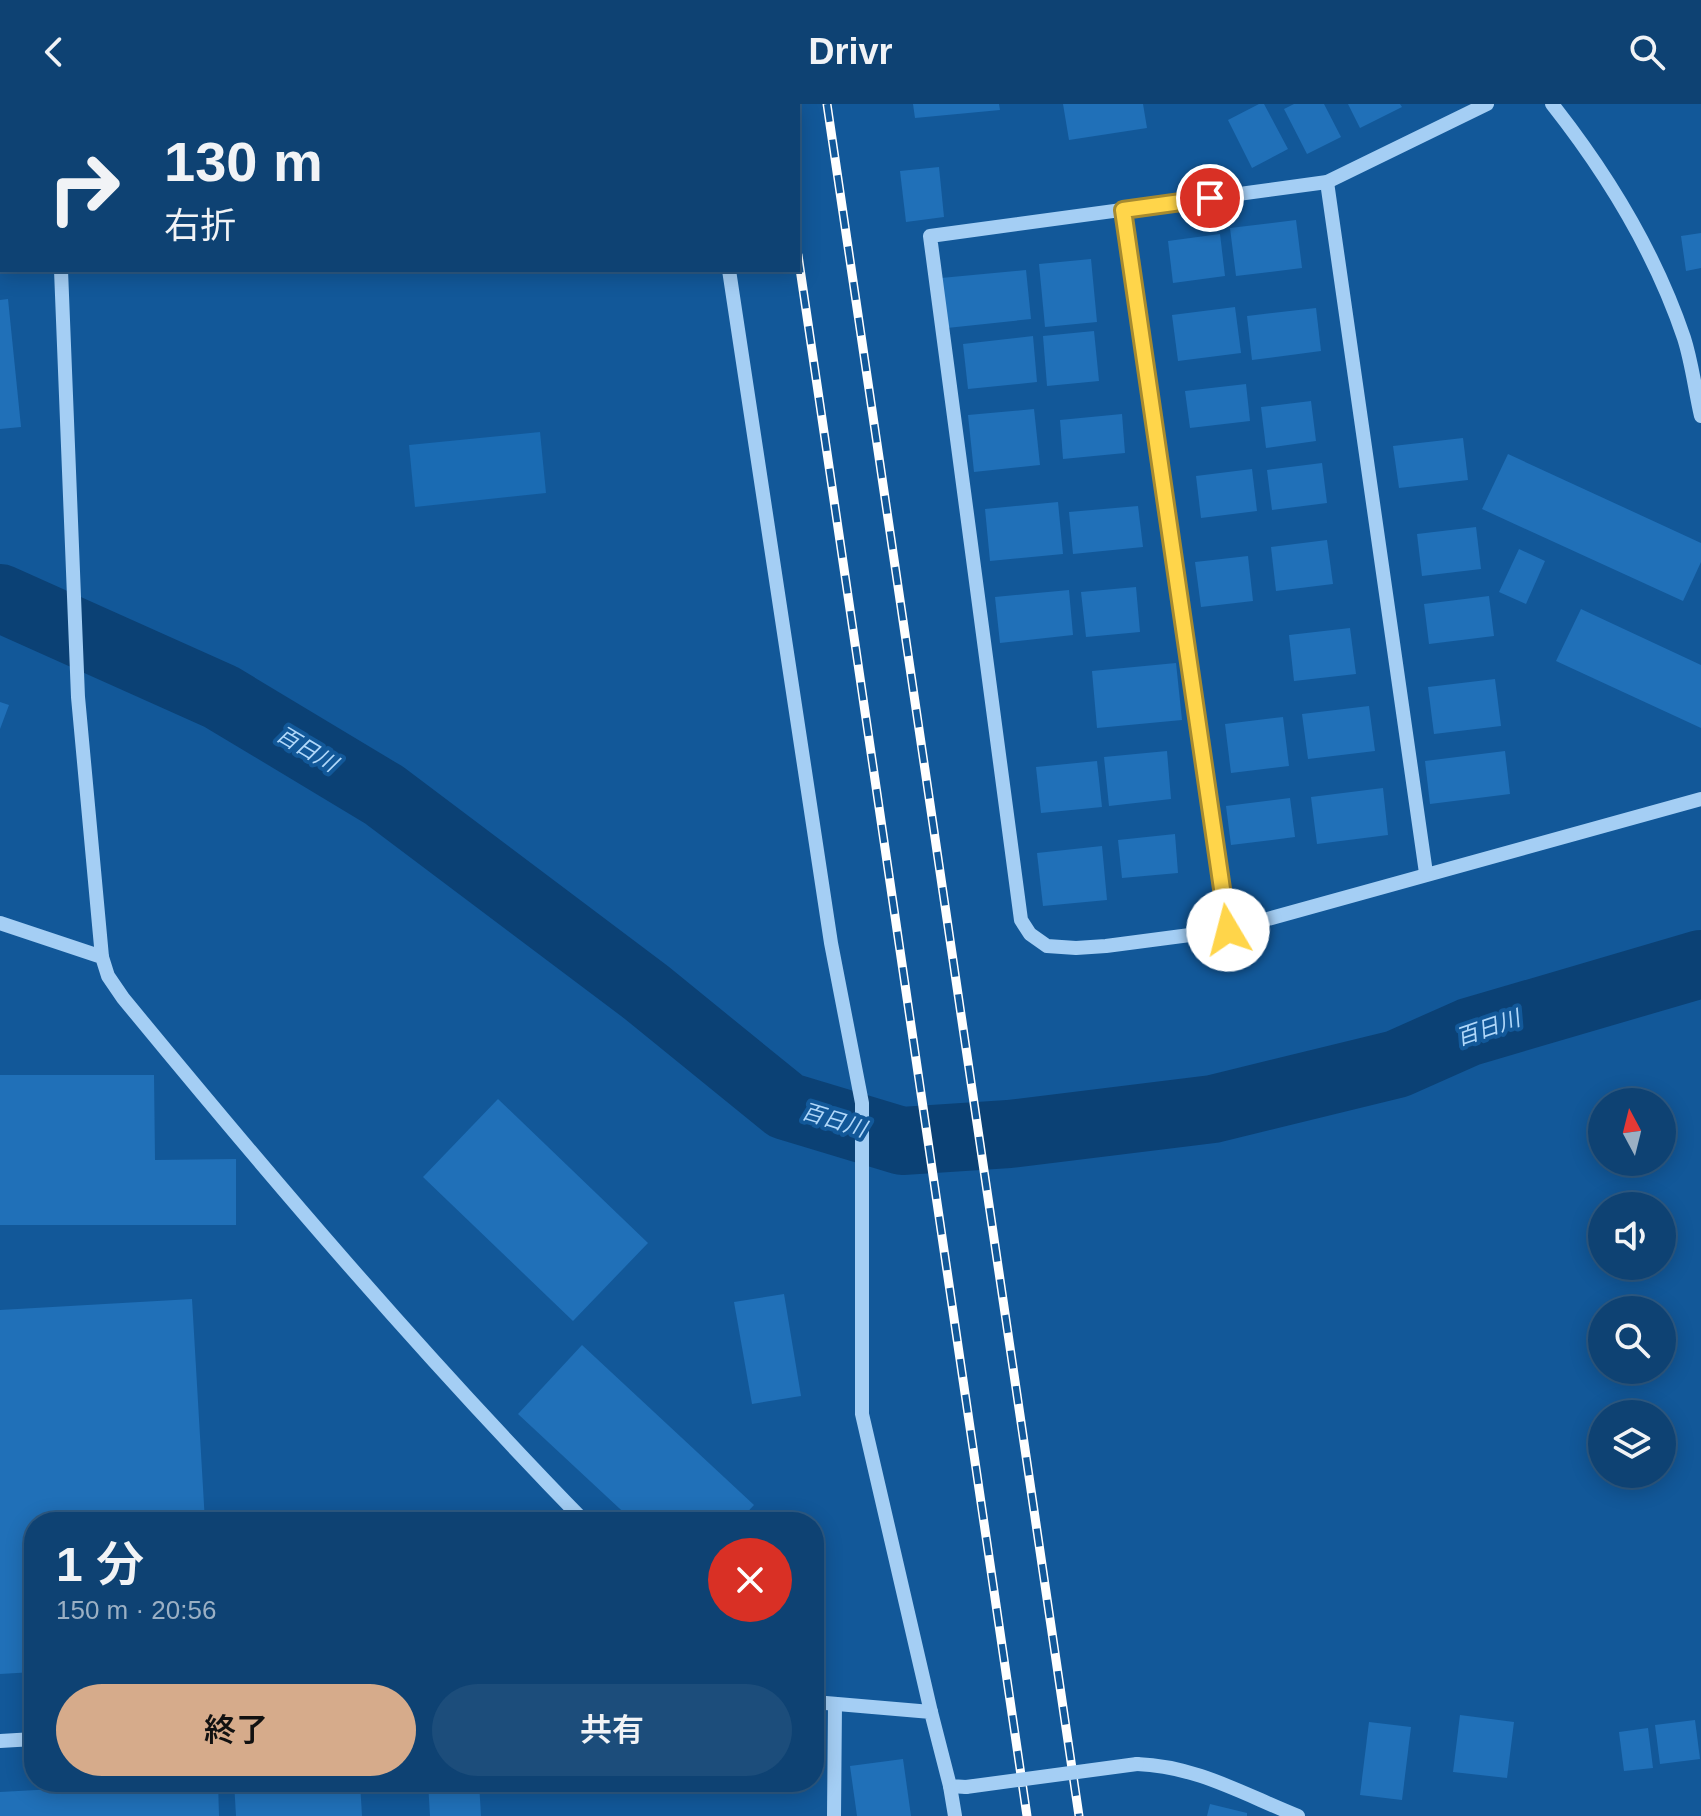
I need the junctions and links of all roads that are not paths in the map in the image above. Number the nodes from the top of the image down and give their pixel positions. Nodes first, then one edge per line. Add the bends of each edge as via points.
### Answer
1 (1487, 104) edge
2 (1552, 104) edge
3 (1327, 182) junction
4 (1123, 210) junction
5 (61, 272) edge
6 (729, 272) edge
7 (1701, 416) edge
8 (1701, 799) edge
9 (1426, 873) junction
10 (0, 923) edge
11 (1228, 930) junction
12 (102, 957) junction
13 (575, 1512) edge
14 (824, 1703) edge
15 (835, 1704) junction
16 (931, 1712) junction
17 (24, 1740) edge
18 (0, 1741) edge
19 (950, 1786) junction
20 (834, 1816) edge
21 (955, 1816) edge
22 (1298, 1816) edge

1 - 3 street
2 - 7 street via 1638,230 1664,283 1685,341
3 - 4 street
3 - 9 street
4 - 11 street
4 - 11 street via 930,236 1021,920 1047,946 1076,948
5 - 12 street via 78,697
6 - 16 street via 831,943 862,1103 862,1414
8 - 9 street
9 - 11 street
10 - 12 street
12 - 13 street via 123,998 270,1176 502,1438
14 - 15 street
15 - 16 street
15 - 20 street
16 - 19 street
17 - 18 street
19 - 21 street
19 - 22 street, bridge via 1166,1765

